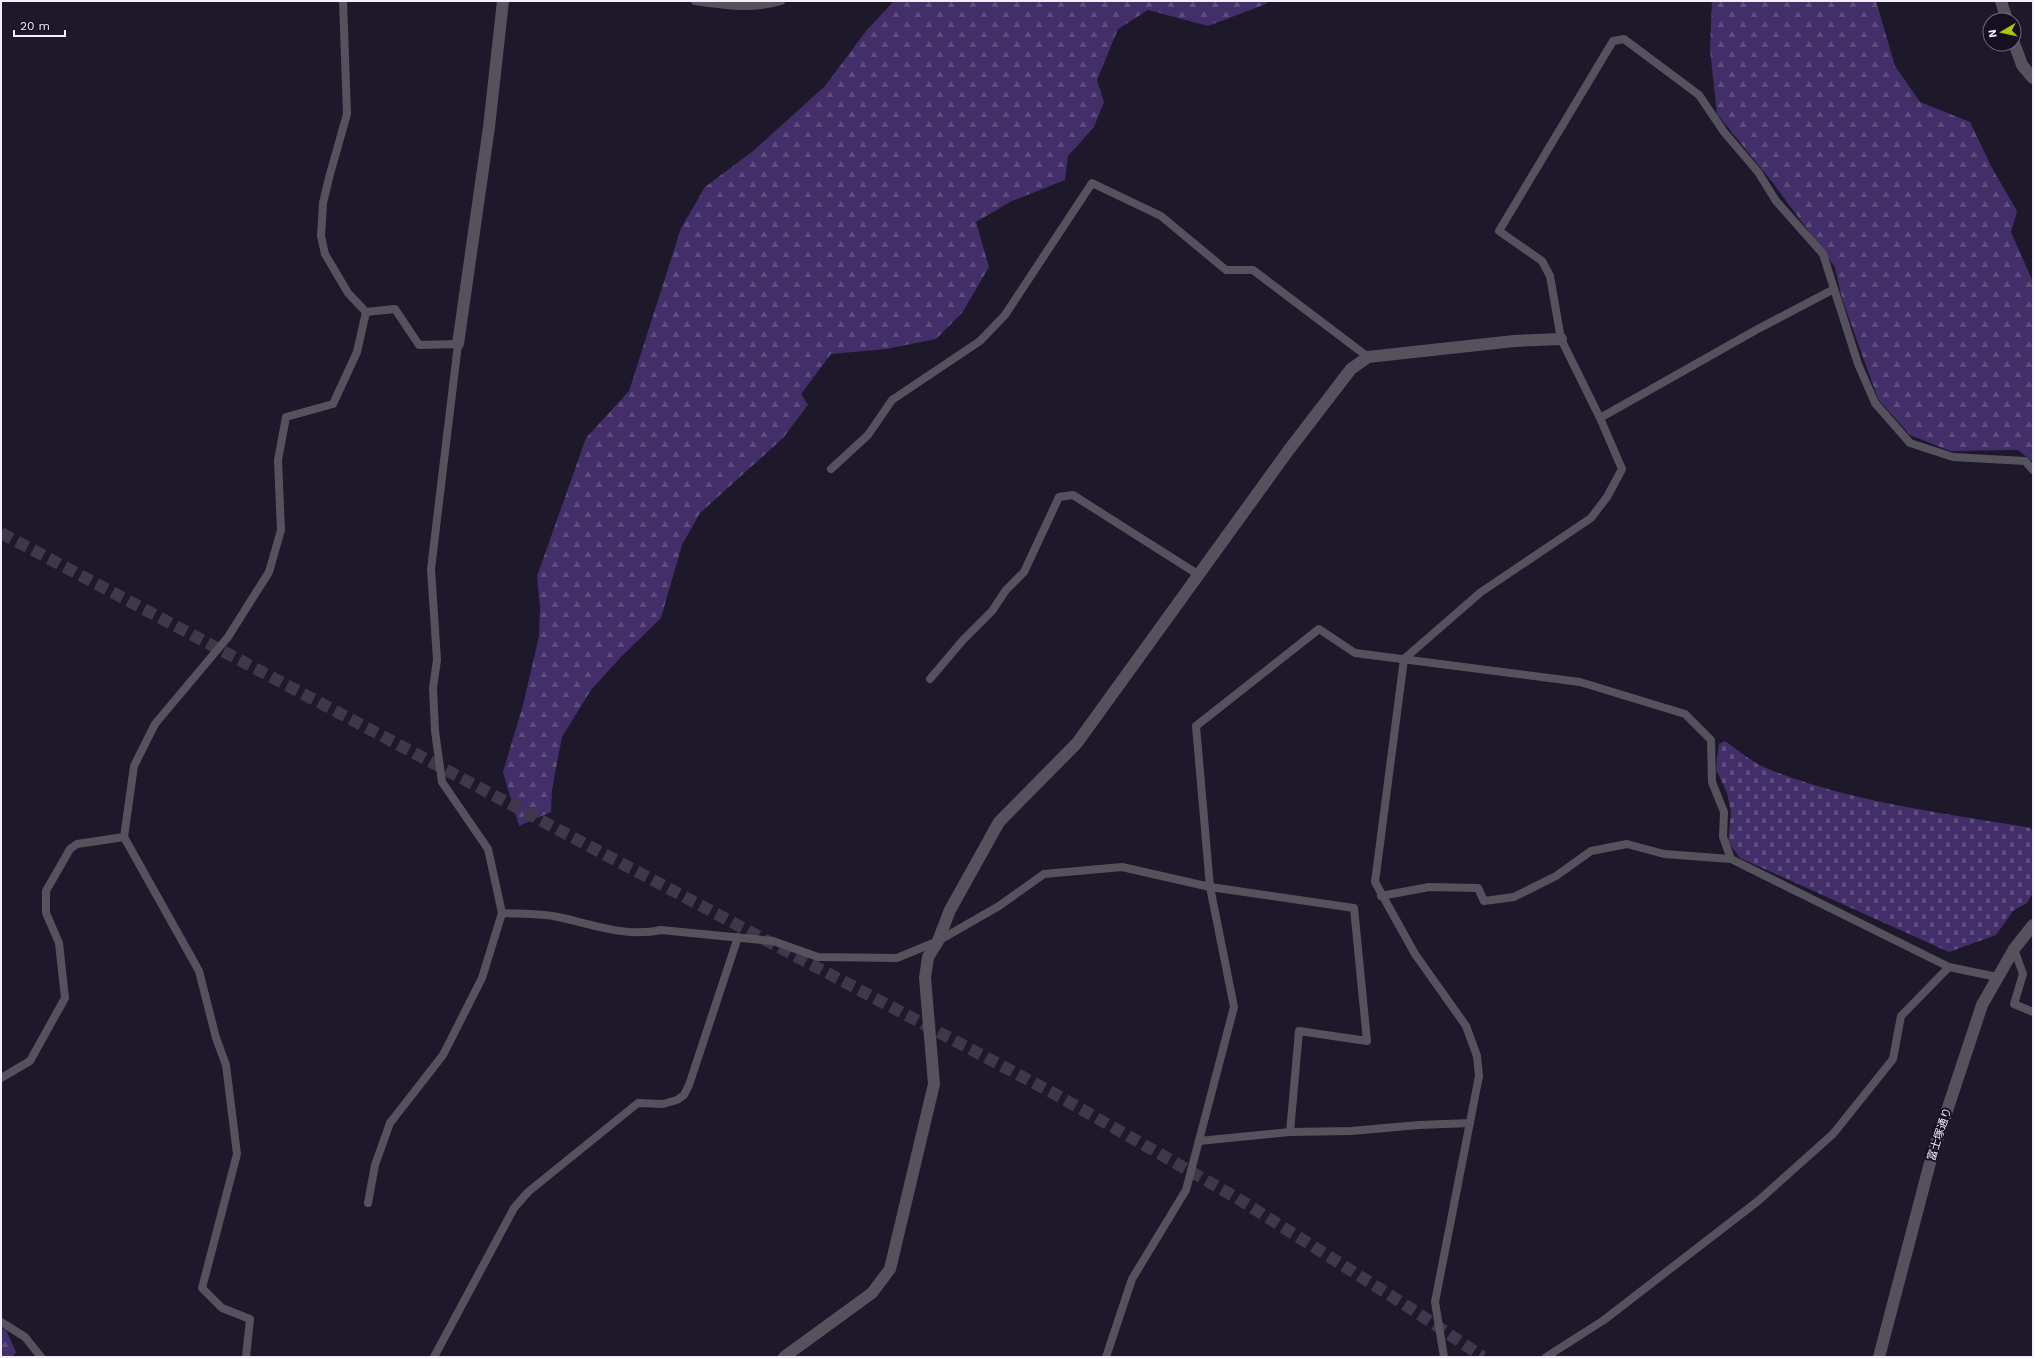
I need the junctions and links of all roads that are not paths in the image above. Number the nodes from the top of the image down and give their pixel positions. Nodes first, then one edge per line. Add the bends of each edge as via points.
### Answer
1 (343, 1) edge
2 (503, 1) edge
3 (695, 1) edge
4 (781, 1) edge
5 (2001, 1) edge
6 (2004, 12) edge
7 (2017, 52) edge
8 (2033, 78) edge
9 (1834, 289) junction
10 (366, 312) junction
11 (1561, 339) junction
12 (458, 344) junction
13 (1368, 357) junction
14 (1600, 418) junction
15 (831, 469) dead end
16 (2033, 470) edge
17 (1199, 575) junction
18 (1404, 659) junction
19 (930, 679) dead end
20 (124, 837) junction
21 (1731, 859) junction
22 (1210, 887) junction
23 (1381, 896) junction
24 (502, 913) junction
25 (2033, 925) edge
26 (738, 937) junction
27 (938, 941) junction
28 (2014, 949) junction
29 (1949, 967) junction
30 (1997, 977) junction
31 (2033, 1012) edge
32 (1, 1078) edge
33 (1470, 1123) junction
34 (1290, 1132) junction
35 (1199, 1141) junction
36 (368, 1203) dead end
37 (1, 1322) edge
38 (41, 1357) edge
39 (246, 1357) edge
40 (434, 1357) edge
41 (784, 1357) edge
42 (1106, 1357) edge
43 (1444, 1357) edge
44 (1546, 1357) edge
45 (1879, 1357) edge

1 - 10 lane via 347,114 323,203 321,236 325,254 348,294
2 - 12 street via 488,135
3 - 4 lane via 736,7 764,6
5 - 6 street
7 - 8 street via 2022,65
9 - 11 lane via 1823,254 1776,201 1758,172 1724,132 1699,95 1624,40 1613,42 1500,231 1542,261 1550,276
9 - 14 lane
9 - 16 lane via 1858,364 1875,403 1910,443 1953,457 2025,461
10 - 12 lane via 394,309 419,344
10 - 20 lane via 357,352 333,404 286,417 278,460 281,530 269,572 228,637 155,724 134,766
11 - 13 street via 1514,340
11 - 14 lane
12 - 24 lane via 431,569 437,660 433,688 435,731 442,782 488,849
13 - 15 lane via 1253,270 1226,270 1161,216 1092,183 1005,315 980,341 892,400 868,435
13 - 17 street via 1351,369 1288,451
14 - 18 lane via 1622,469 1607,497 1591,518 1481,592
17 - 19 lane via 1073,495 1059,497 1024,572
17 - 27 street via 1077,743 999,822 950,910
18 - 21 lane via 1580,682 1685,714 1711,740 1712,782 1724,812 1723,837
18 - 22 lane via 1355,653 1319,629 1196,726
18 - 23 lane via 1375,882
20 - 32 lane via 77,844 70,849 46,891 46,913 59,943 65,998 30,1061
20 - 39 lane via 199,971 216,1038 226,1065 236,1154 202,1288 222,1308 250,1319
21 - 23 lane via 1664,854 1627,844 1591,851 1556,876 1514,897 1484,901 1478,888 1429,887
21 - 29 lane
22 - 27 lane via 1122,867 1044,874 999,906
22 - 34 lane via 1354,908 1367,1041 1299,1031
22 - 35 lane via 1234,1007
23 - 33 lane via 1415,954 1466,1026 1477,1056 1478,1076
24 - 26 lane via 557,916 610,929 649,933 661,930
24 - 36 lane via 482,978 443,1055 390,1123 375,1165
25 - 28 street, 富士塚通り
26 - 27 lane via 773,941 818,957 897,958
26 - 40 lane via 690,1085 684,1095 663,1104 638,1104 528,1192 514,1208
27 - 41 street via 928,957 925,978 934,1084 890,1269 872,1293
28 - 30 street, 富士塚通り
28 - 31 lane via 2023,974 2014,1004
29 - 30 lane
29 - 44 lane via 1901,1016 1893,1059 1833,1134 1758,1201 1604,1320
30 - 45 street, 富士塚通り via 1982,1005 1931,1159
33 - 34 lane via 1351,1132
33 - 43 lane via 1434,1302
34 - 35 lane
35 - 42 lane via 1186,1190 1132,1278
37 - 38 lane via 24,1337

